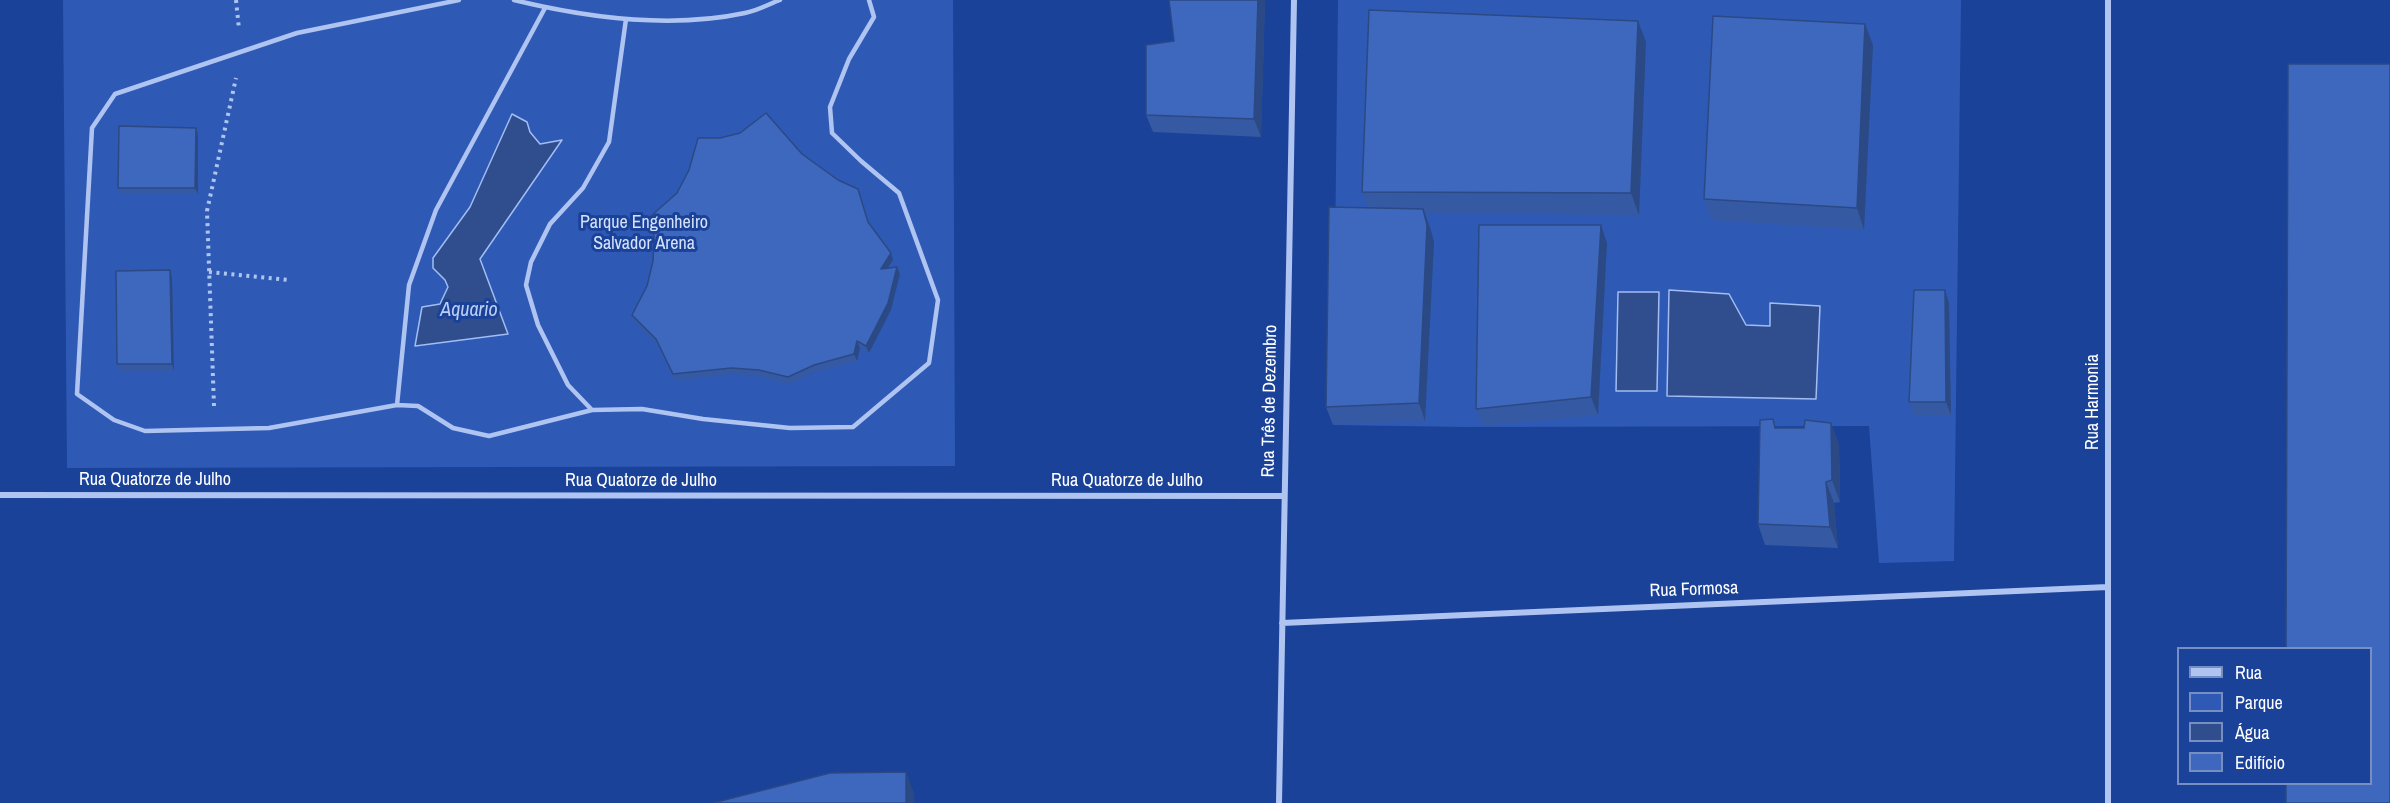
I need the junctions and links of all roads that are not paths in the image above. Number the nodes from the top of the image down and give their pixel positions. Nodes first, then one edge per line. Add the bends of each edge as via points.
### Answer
1 (459, 0) edge
2 (514, 0) edge
3 (780, 0) edge
4 (869, 0) edge
5 (1294, 0) edge
6 (2108, 0) edge
7 (545, 8) junction
8 (626, 19) junction
9 (397, 405) junction
10 (592, 410) junction
11 (0, 495) edge
12 (1283, 496) junction
13 (2108, 588) junction
14 (1282, 623) junction
15 (1279, 803) edge
16 (2108, 803) edge

1 - 9 lane via 297,33 115,94 92,128 77,394 114,420 146,431 269,428
2 - 7 lane
3 - 8 lane via 746,13
4 - 10 lane via 874,17 849,59 830,107 832,133 899,193 938,300 929,363 853,427 790,428 642,409
5 - 12 street, Rua Três de Dezembro
6 - 13 street, Rua Harmonia
7 - 8 lane
7 - 9 lane via 436,210 408,285
8 - 10 lane via 609,142 583,188 550,224 531,262 526,285 538,326 568,385
9 - 10 lane via 418,406 453,428 489,436
11 - 12 street, Rua Quatorze de Julho
12 - 14 street, Rua Três de Dezembro
13 - 14 street, Rua Formosa
13 - 16 street, Rua Harmonia
14 - 15 street, Rua Três de Dezembro

